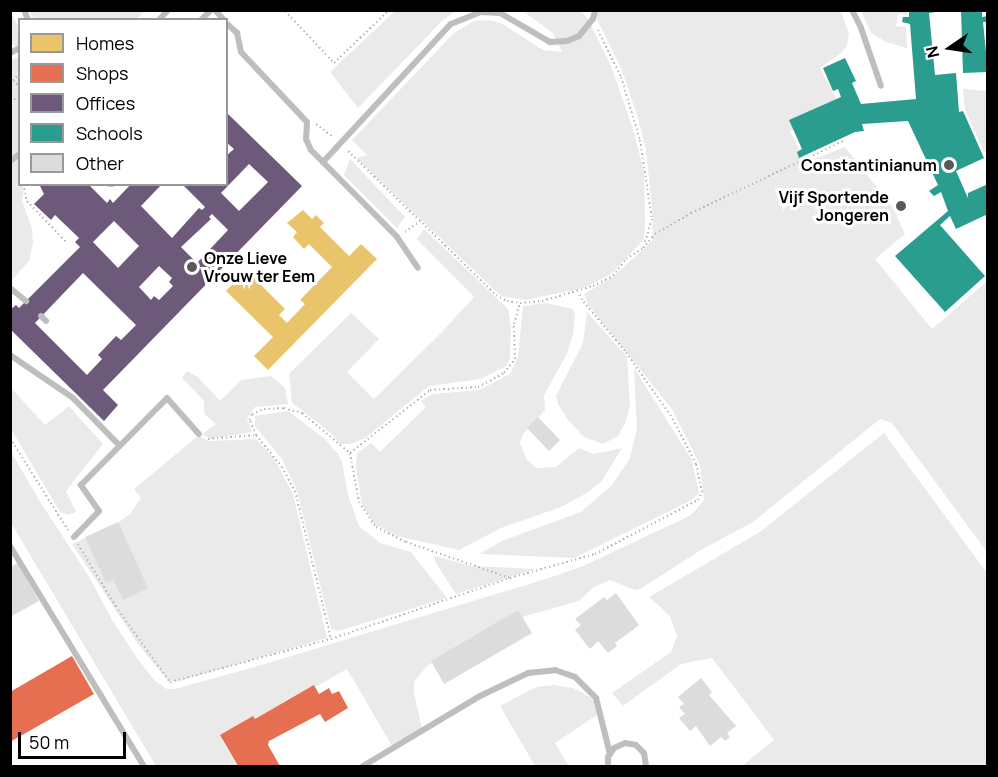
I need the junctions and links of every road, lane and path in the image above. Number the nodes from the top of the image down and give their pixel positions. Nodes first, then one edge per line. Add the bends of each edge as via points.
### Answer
1 (275, 10) edge
2 (389, 10) edge
3 (595, 10) edge
4 (852, 10) edge
5 (593, 19) junction
6 (228, 24) edge
7 (880, 86) dead end
8 (307, 122) junction
9 (843, 141) dead end
10 (339, 142) junction
11 (322, 162) junction
12 (23, 186) edge
13 (420, 221) junction
14 (397, 237) junction
15 (66, 242) dead end
16 (643, 248) junction
17 (418, 268) dead end
18 (10, 288) edge
19 (578, 292) junction
20 (26, 301) dead end
21 (520, 303) junction
22 (10, 355) edge
23 (200, 435) joint
24 (256, 435) junction
25 (10, 438) edge
26 (119, 445) junction
27 (350, 453) junction
28 (74, 537) junction
29 (10, 546) edge
30 (510, 578) junction
31 (331, 639) junction
32 (610, 754) junction
33 (647, 765) edge
34 (144, 766) edge
35 (363, 766) edge
36 (608, 766) edge
37 (655, 766) edge

1 - 2 path via 285,11 334,63
3 - 5 lane
4 - 7 lane
5 - 10 lane via 579,36 550,42 500,13 466,15 451,24
5 - 16 path via 621,77 640,140 652,219
6 - 8 lane via 237,33 241,52
8 - 10 path via 320,125
8 - 11 lane via 306,139
9 - 16 path via 691,213 655,234
10 - 11 lane
10 - 13 path
11 - 14 lane
12 - 15 path via 27,201
13 - 14 path
13 - 21 path via 496,295
14 - 17 lane
16 - 19 path via 613,276
18 - 20 lane
19 - 21 path
19 - 30 path via 671,416 696,464 701,496 595,554
21 - 27 path via 514,324 515,359 504,374 478,387 430,390
22 - 26 lane via 73,398
23 - 24 path via 210,440
23 - 26 lane via 167,398
24 - 27 path via 250,420 252,414 264,409 289,409 302,413
24 - 31 path via 274,453 295,491
25 - 28 path
26 - 28 lane via 81,485 99,511
27 - 30 path via 358,502 376,527 406,542
28 - 31 path via 118,610 170,682
29 - 34 lane
30 - 31 path
32 - 33 lane via 625,743 636,745 644,753
32 - 35 lane via 596,698 574,677 555,670 528,673 480,696
32 - 36 lane
33 - 37 lane

